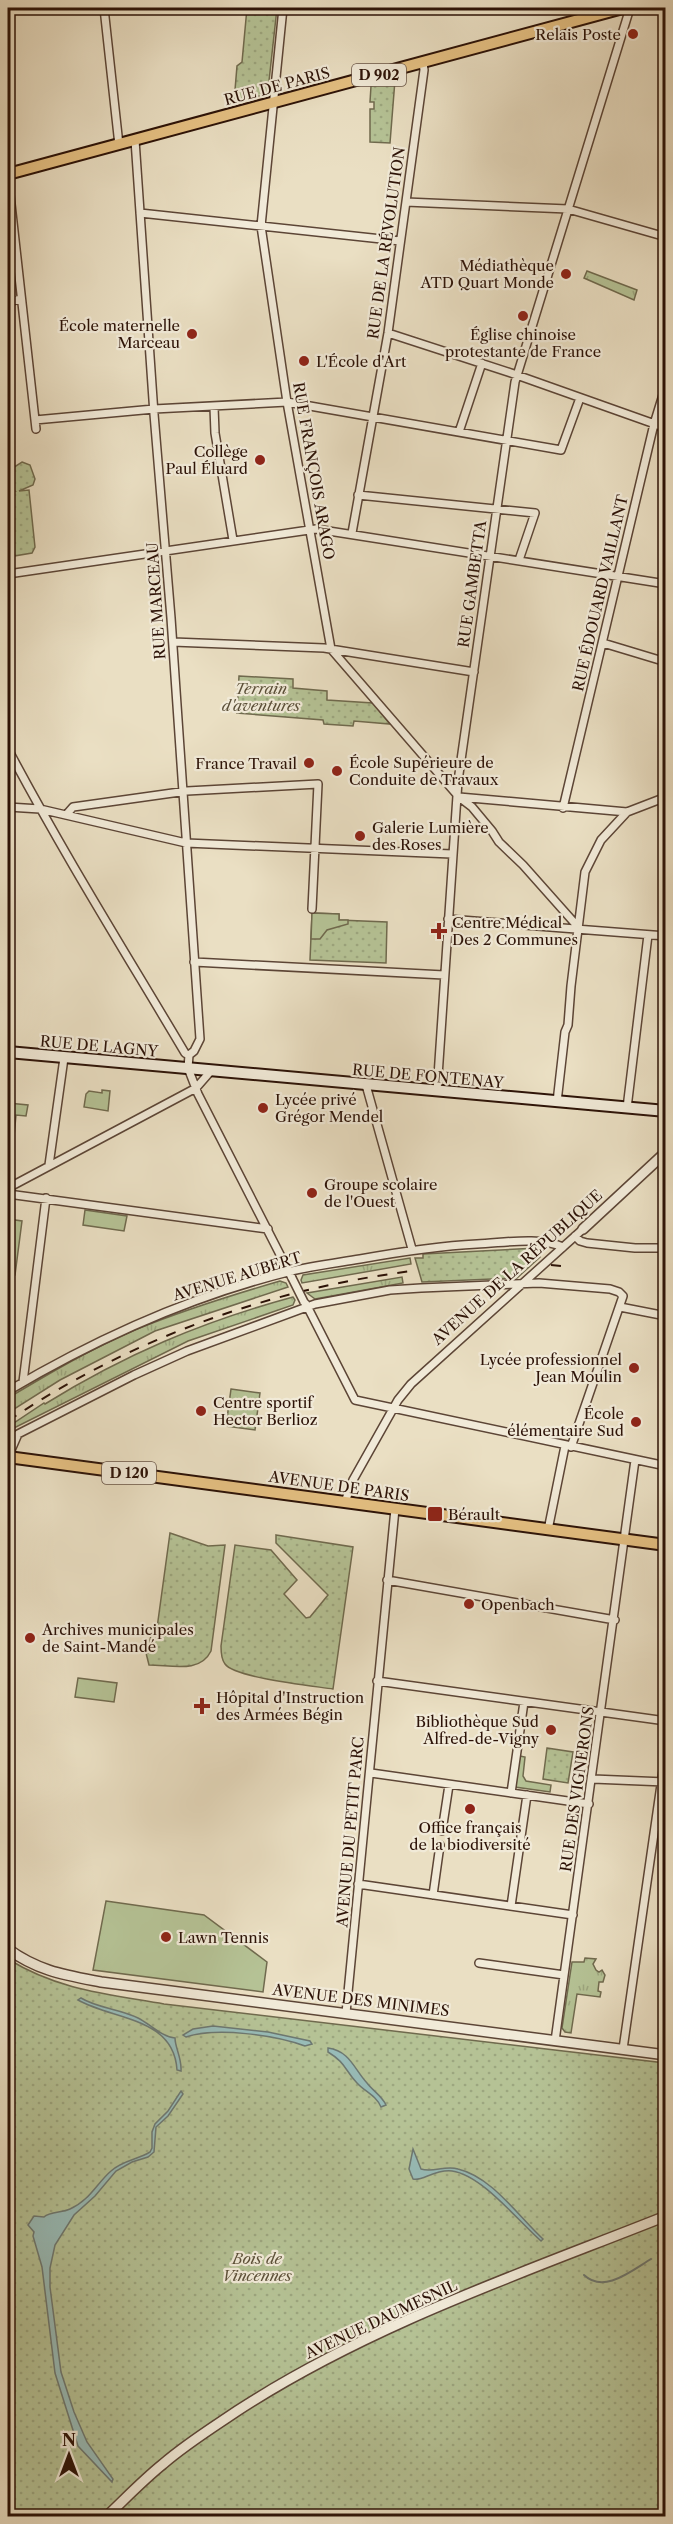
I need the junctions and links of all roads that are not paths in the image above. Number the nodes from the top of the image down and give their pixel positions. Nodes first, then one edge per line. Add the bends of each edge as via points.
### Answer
1 (104, 8) edge
2 (283, 8) edge
3 (623, 8) edge
4 (630, 8) edge
5 (423, 63) junction
6 (273, 103) junction
7 (135, 141) junction
8 (119, 145) junction
9 (8, 176) edge
10 (406, 202) junction
11 (568, 209) junction
12 (140, 213) junction
13 (261, 226) junction
14 (666, 237) edge
15 (400, 241) junction
16 (21, 299) junction
17 (8, 303) edge
18 (388, 333) junction
19 (482, 363) junction
20 (517, 375) junction
21 (666, 385) edge
22 (580, 398) junction
23 (287, 402) junction
24 (214, 406) junction
25 (153, 409) junction
26 (372, 418) junction
27 (35, 420) junction
28 (654, 424) junction
29 (666, 428) edge
30 (36, 429) dead end
31 (459, 432) junction
32 (507, 441) junction
33 (358, 495) junction
34 (496, 508) junction
35 (310, 529) junction
36 (352, 533) junction
37 (233, 540) junction
38 (165, 550) junction
39 (490, 556) junction
40 (519, 560) junction
41 (8, 574) edge
42 (618, 576) junction
43 (666, 584) edge
44 (172, 642) junction
45 (603, 643) junction
46 (332, 649) junction
47 (666, 663) edge
48 (474, 672) junction
49 (8, 750) edge
50 (183, 792) junction
51 (459, 797) junction
52 (666, 797) edge
53 (8, 807) edge
54 (563, 808) junction
55 (40, 809) junction
56 (627, 812) junction
57 (66, 815) junction
58 (186, 843) junction
59 (316, 847) junction
60 (452, 854) junction
61 (312, 909) dead end
62 (448, 919) junction
63 (579, 928) junction
64 (648, 935) junction
65 (666, 936) edge
66 (194, 962) junction
67 (444, 975) junction
68 (8, 1052) edge
69 (189, 1055) junction
70 (64, 1058) junction
71 (188, 1068) junction
72 (210, 1072) junction
73 (366, 1085) junction
74 (196, 1088) junction
75 (437, 1091) junction
76 (557, 1102) junction
77 (627, 1108) junction
78 (666, 1111) edge
79 (666, 1152) edge
80 (49, 1165) junction
81 (8, 1188) edge
82 (8, 1194) edge
83 (46, 1198) junction
84 (268, 1229) junction
85 (583, 1229) joint
86 (575, 1236) junction
87 (563, 1247) junction
88 (666, 1248) edge
89 (412, 1249) junction
90 (291, 1275) junction
91 (522, 1283) junction
92 (306, 1305) junction
93 (620, 1307) junction
94 (666, 1316) edge
95 (23, 1382) junction
96 (8, 1391) edge
97 (394, 1409) junction
98 (568, 1446) junction
99 (8, 1457) edge
100 (635, 1460) junction
101 (666, 1466) edge
102 (345, 1502) junction
103 (395, 1509) junction
104 (548, 1530) junction
105 (626, 1540) junction
106 (666, 1545) edge
107 (387, 1580) junction
108 (615, 1620) junction
109 (378, 1681) junction
110 (524, 1702) junction
111 (601, 1713) junction
112 (666, 1721) edge
113 (666, 1750) edge
114 (370, 1773) junction
115 (593, 1779) junction
116 (663, 1782) edge
117 (449, 1785) junction
118 (511, 1793) junction
119 (527, 1795) junction
120 (589, 1804) junction
121 (442, 1831) dead end
122 (440, 1845) dead end
123 (358, 1884) junction
124 (433, 1895) junction
125 (511, 1906) junction
126 (573, 1915) junction
127 (8, 1949) edge
128 (479, 1963) dead end
129 (564, 1975) junction
130 (345, 2013) junction
131 (555, 2041) junction
132 (623, 2049) junction
133 (666, 2055) edge
134 (666, 2216) edge
135 (106, 2517) edge

1 - 8 street
2 - 6 street, RUE FRANÇOIS ARAGO
3 - 5 main road, RUE DE PARIS / D 902
4 - 11 street, RUE GAMBETTA
5 - 6 main road, RUE DE PARIS / D 902
5 - 10 street, RUE DE LA RÉVOLUTION
6 - 7 main road, RUE DE PARIS / D 902
6 - 13 street, RUE FRANÇOIS ARAGO
7 - 8 main road, RUE DE PARIS / D 902
7 - 12 street, RUE MARCEAU
8 - 9 main road, RUE DE PARIS / D 902
9 - 16 street
10 - 11 street
10 - 15 street, RUE DE LA RÉVOLUTION
11 - 14 street
11 - 20 street, RUE GAMBETTA
12 - 13 street
12 - 25 street, RUE MARCEAU
13 - 15 street
13 - 23 street, RUE FRANÇOIS ARAGO
15 - 18 street, RUE DE LA RÉVOLUTION
16 - 17 street
16 - 27 street
18 - 19 street
18 - 26 street, RUE DE LA RÉVOLUTION
19 - 20 street
19 - 31 street
20 - 22 street
20 - 32 street, RUE GAMBETTA
21 - 28 street, RUE ÉDOUARD VAILLANT
22 - 28 street
22 - 32 street via 561,450
23 - 24 street
23 - 26 street
23 - 35 street, RUE FRANÇOIS ARAGO
24 - 25 street
24 - 37 street
25 - 27 street
25 - 38 street, RUE MARCEAU
26 - 31 street
26 - 33 street, RUE DE LA RÉVOLUTION
27 - 30 street
28 - 29 street
28 - 42 street, RUE ÉDOUARD VAILLANT
31 - 32 street
32 - 34 street, RUE GAMBETTA
33 - 34 street
33 - 36 street, RUE DE LA RÉVOLUTION
34 - 39 street, RUE GAMBETTA
34 - 40 street via 535,513
35 - 36 street
35 - 37 street
35 - 46 street, RUE FRANÇOIS ARAGO
36 - 39 street
37 - 38 street
38 - 41 street
38 - 44 street, RUE MARCEAU
39 - 40 street
39 - 48 street, RUE GAMBETTA
40 - 42 street
42 - 43 street
42 - 45 street, RUE ÉDOUARD VAILLANT
44 - 46 street
44 - 50 street, RUE MARCEAU
45 - 47 street
45 - 54 street, RUE ÉDOUARD VAILLANT
46 - 48 street
46 - 51 street
48 - 51 street, RUE GAMBETTA
49 - 55 street
50 - 57 street via 73,807
50 - 58 street, RUE MARCEAU
50 - 59 street via 318,784
51 - 54 street
51 - 60 street, RUE GAMBETTA
51 - 63 street
52 - 56 street
53 - 55 street
54 - 56 street
55 - 57 street
55 - 69 street
56 - 63 street via 601,840 585,872
57 - 58 street
58 - 59 street
58 - 66 street, RUE MARCEAU
59 - 60 street
59 - 61 street
60 - 62 street, RUE GAMBETTA
62 - 63 street
62 - 67 street, RUE GAMBETTA
63 - 64 street
63 - 76 street
64 - 65 street
64 - 77 street
66 - 67 street
66 - 69 street, RUE MARCEAU via 200,1039
67 - 75 street, RUE GAMBETTA
68 - 70 main road, RUE DE LAGNY
69 - 71 street, RUE MARCEAU
70 - 71 main road, RUE DE LAGNY
70 - 80 street
71 - 72 main road, RUE DE FONTENAY
71 - 74 street
72 - 73 main road, RUE DE FONTENAY
72 - 74 street
73 - 75 main road, RUE DE FONTENAY
73 - 89 street
74 - 80 street
74 - 84 street
75 - 76 main road, RUE DE FONTENAY
76 - 77 main road, RUE DE FONTENAY
77 - 78 main road, RUE DE FONTENAY
79 - 85 street, AVENUE DE LA RÉPUBLIQUE
80 - 81 street
82 - 83 street
83 - 84 street
83 - 95 street
84 - 90 street
85 - 86 street, AVENUE DE LA RÉPUBLIQUE
86 - 87 street, AVENUE DE LA RÉPUBLIQUE
86 - 88 street via 587,1243
87 - 89 street, AVENUE AUBERT via 546,1242
87 - 91 street, AVENUE DE LA RÉPUBLIQUE
89 - 90 street, AVENUE AUBERT
90 - 92 street, bridge
90 - 95 street, AVENUE AUBERT via 210,1296 132,1325
91 - 92 street via 390,1290
91 - 93 street via 620,1292
91 - 97 street, AVENUE DE LA RÉPUBLIQUE via 411,1384
92 - 97 street via 355,1400
92 - 99 street via 134,1375 18,1434
93 - 94 street
93 - 98 street
95 - 96 street, AVENUE AUBERT
97 - 98 street
97 - 102 street, AVENUE DE LA RÉPUBLIQUE via 353,1480
98 - 100 street
98 - 104 street
99 - 102 main road, AVENUE DE PARIS / D 120
100 - 101 street
100 - 105 street, RUE DES VIGNERONS
102 - 103 main road, AVENUE DE PARIS / D 120
103 - 104 main road, AVENUE DE PARIS / D 120
103 - 107 street, AVENUE DU PETIT PARC
104 - 105 main road, AVENUE DE PARIS / D 120
105 - 106 main road, AVENUE DE PARIS / D 120
105 - 108 street, RUE DES VIGNERONS
107 - 108 street
107 - 109 street, AVENUE DU PETIT PARC
108 - 111 street, RUE DES VIGNERONS
109 - 110 street
109 - 114 street, AVENUE DU PETIT PARC
110 - 111 street
110 - 118 street
111 - 112 street
111 - 115 street, RUE DES VIGNERONS
113 - 116 street
114 - 117 street
114 - 123 street, AVENUE DU PETIT PARC
115 - 116 street
115 - 120 street, RUE DES VIGNERONS
116 - 132 street
117 - 118 street
117 - 121 street
118 - 119 street
119 - 120 street
119 - 125 street
120 - 126 street, RUE DES VIGNERONS
122 - 124 street
123 - 124 street
123 - 130 street, AVENUE DU PETIT PARC
124 - 125 street
125 - 126 street
126 - 129 street, RUE DES VIGNERONS
127 - 130 street, AVENUE DES MINIMES via 30,1964 101,1982
128 - 129 street
129 - 131 street, RUE DES VIGNERONS
130 - 131 street, AVENUE DES MINIMES
131 - 132 street, AVENUE DES MINIMES
132 - 133 street, AVENUE DES MINIMES
134 - 135 street, AVENUE DAUMESNIL via 419,2315 339,2352 212,2428 164,2463

